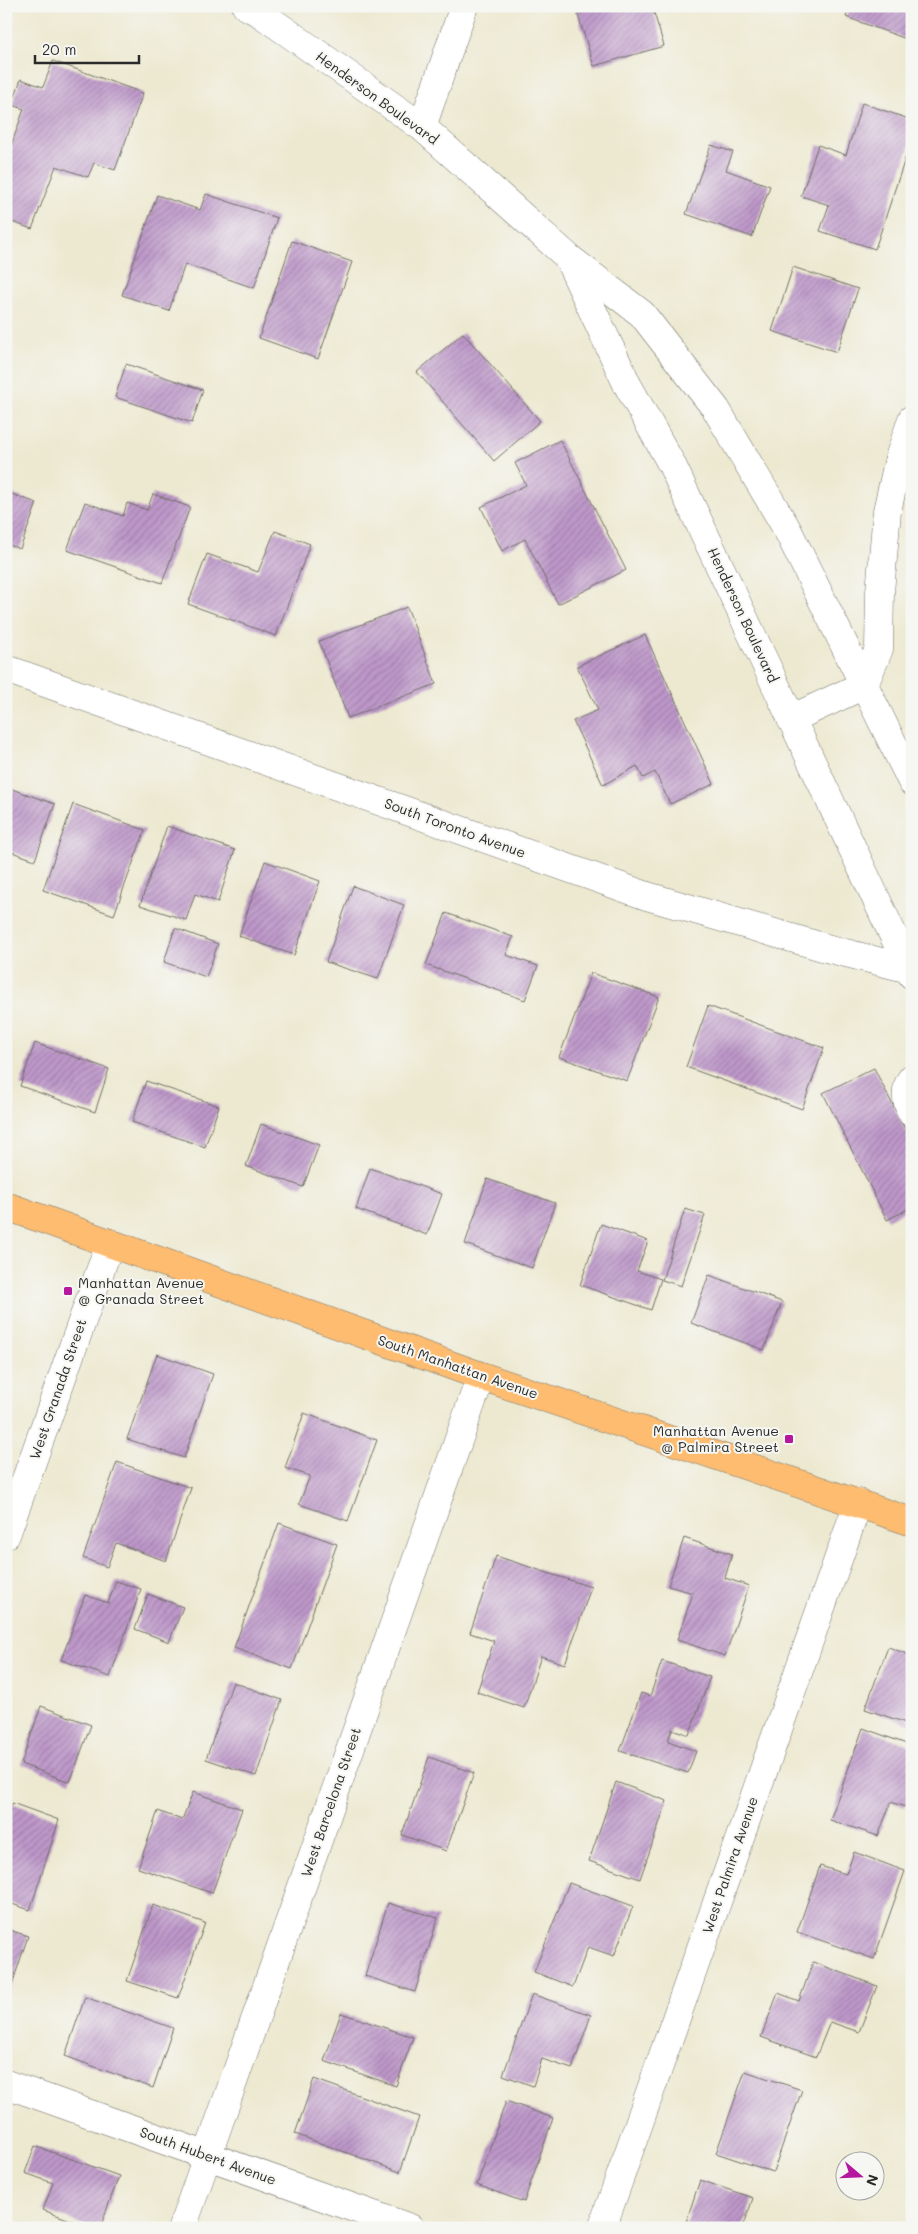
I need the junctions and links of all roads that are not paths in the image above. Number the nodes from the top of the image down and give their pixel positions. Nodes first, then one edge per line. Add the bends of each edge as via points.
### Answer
1 (246, 6) edge
2 (464, 6) edge
3 (422, 127) junction
4 (569, 258) junction
5 (912, 419) edge
6 (6, 669) edge
7 (864, 685) junction
8 (791, 719) junction
9 (912, 782) edge
10 (910, 972) edge
11 (912, 1078) edge
12 (912, 1114) edge
13 (6, 1206) edge
14 (110, 1243) junction
15 (481, 1376) junction
16 (858, 1502) junction
17 (912, 1522) edge
18 (6, 1535) edge
19 (6, 2084) edge
20 (207, 2156) junction
21 (182, 2228) edge
22 (410, 2228) edge
23 (602, 2228) edge

1 - 3 street, Henderson Boulevard
2 - 3 street
3 - 4 street, Henderson Boulevard
4 - 7 street, Henderson Boulevard via 642,314 716,409 787,529
4 - 8 street, Henderson Boulevard via 627,384 672,465
5 - 7 street via 887,511 879,648
6 - 10 street, South Toronto Avenue via 647,896
7 - 8 street
7 - 9 street, Henderson Boulevard
8 - 10 street, Henderson Boulevard
11 - 12 street via 908,1083 907,1104
13 - 14 main road, South Manhattan Avenue
14 - 15 main road, South Manhattan Avenue
14 - 18 street, West Granada Street
15 - 16 main road, South Manhattan Avenue
15 - 20 street, West Barcelona Street
16 - 17 main road, South Manhattan Avenue
16 - 23 street, West Palmira Avenue
19 - 20 street, South Hubert Avenue
20 - 21 street, West Barcelona Street
20 - 22 street, South Hubert Avenue

